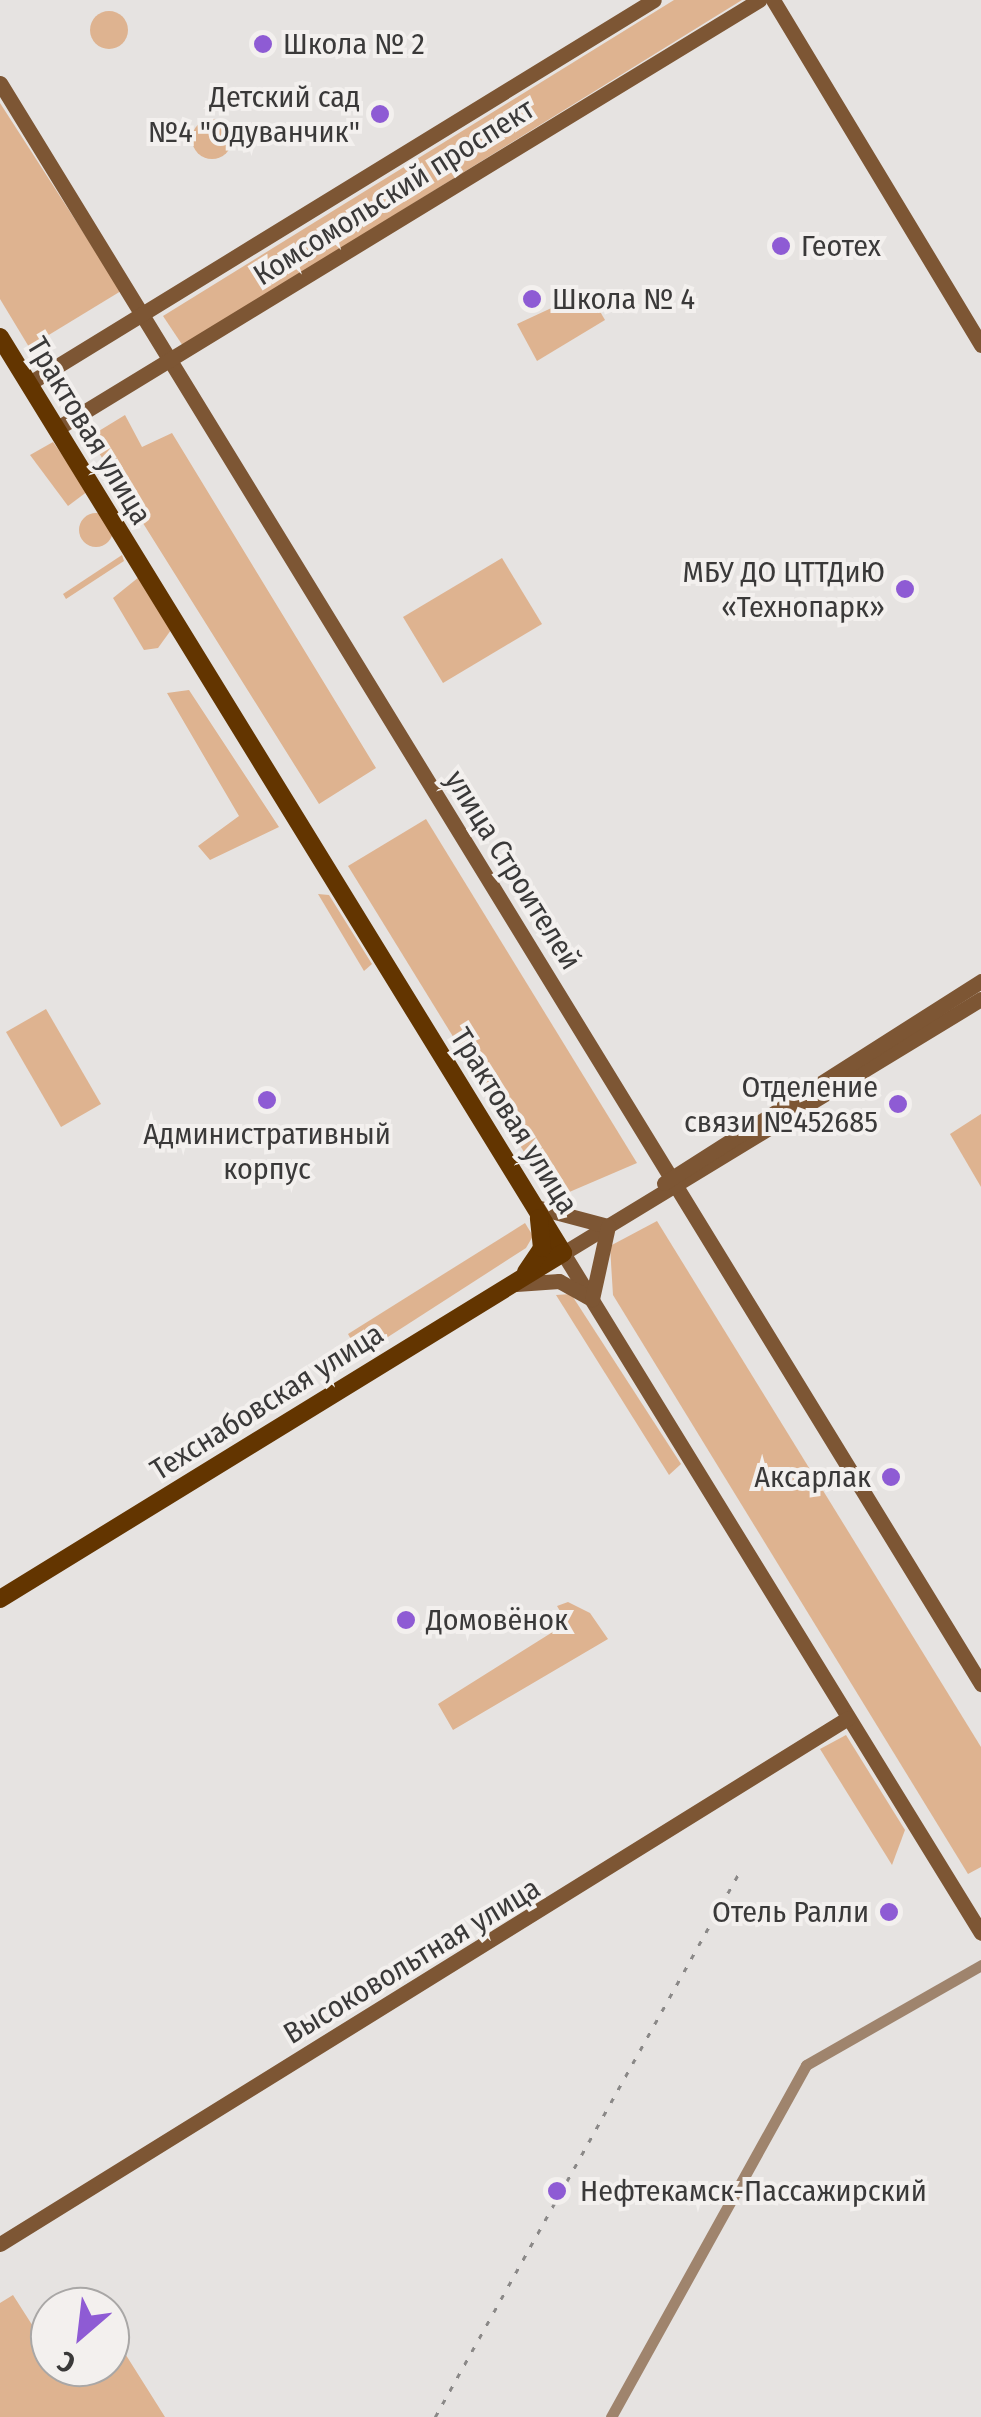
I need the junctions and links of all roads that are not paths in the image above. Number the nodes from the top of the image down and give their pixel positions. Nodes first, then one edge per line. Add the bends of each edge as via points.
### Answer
1 (654, 0) edge
2 (760, 0) edge
3 (773, 0) edge
4 (0, 83) edge
5 (140, 316) junction
6 (0, 337) edge
7 (981, 345) edge
8 (170, 362) junction
9 (28, 384) junction
10 (56, 429) junction
11 (981, 981) edge
12 (981, 998) edge
13 (675, 1182) junction
14 (536, 1206) junction
15 (608, 1226) junction
16 (563, 1252) junction
17 (516, 1284) junction
18 (592, 1298) junction
19 (0, 1598) edge
20 (981, 1684) edge
21 (848, 1718) junction
22 (981, 1933) edge
23 (981, 1965) edge
24 (0, 2244) edge
25 (610, 2417) edge

1 - 5 main road, Комсомольский проспект
2 - 8 main road, Комсомольский проспект
3 - 7 main road
4 - 5 main road, улица Строителей
5 - 8 main road, улица Строителей
5 - 9 main road, Комсомольский проспект
6 - 9 main road, Трактовая улица
8 - 10 main road, Комсомольский проспект
8 - 13 main road, улица Строителей
9 - 10 main road, Трактовая улица
10 - 14 main road, Трактовая улица
11 - 13 main road
12 - 13 main road
13 - 15 main road
13 - 20 main road, улица Строителей
14 - 15 main road
14 - 16 main road, Трактовая улица
14 - 17 main road via 542,1248
15 - 16 main road
15 - 18 main road
16 - 17 main road, Техснабовская улица
16 - 18 main road, Трактовая улица
17 - 18 main road via 559,1281
17 - 19 main road, Техснабовская улица
18 - 21 main road, Трактовая улица
21 - 22 main road, Трактовая улица
21 - 24 main road, Высоковольтная улица
23 - 25 street via 806,2065

